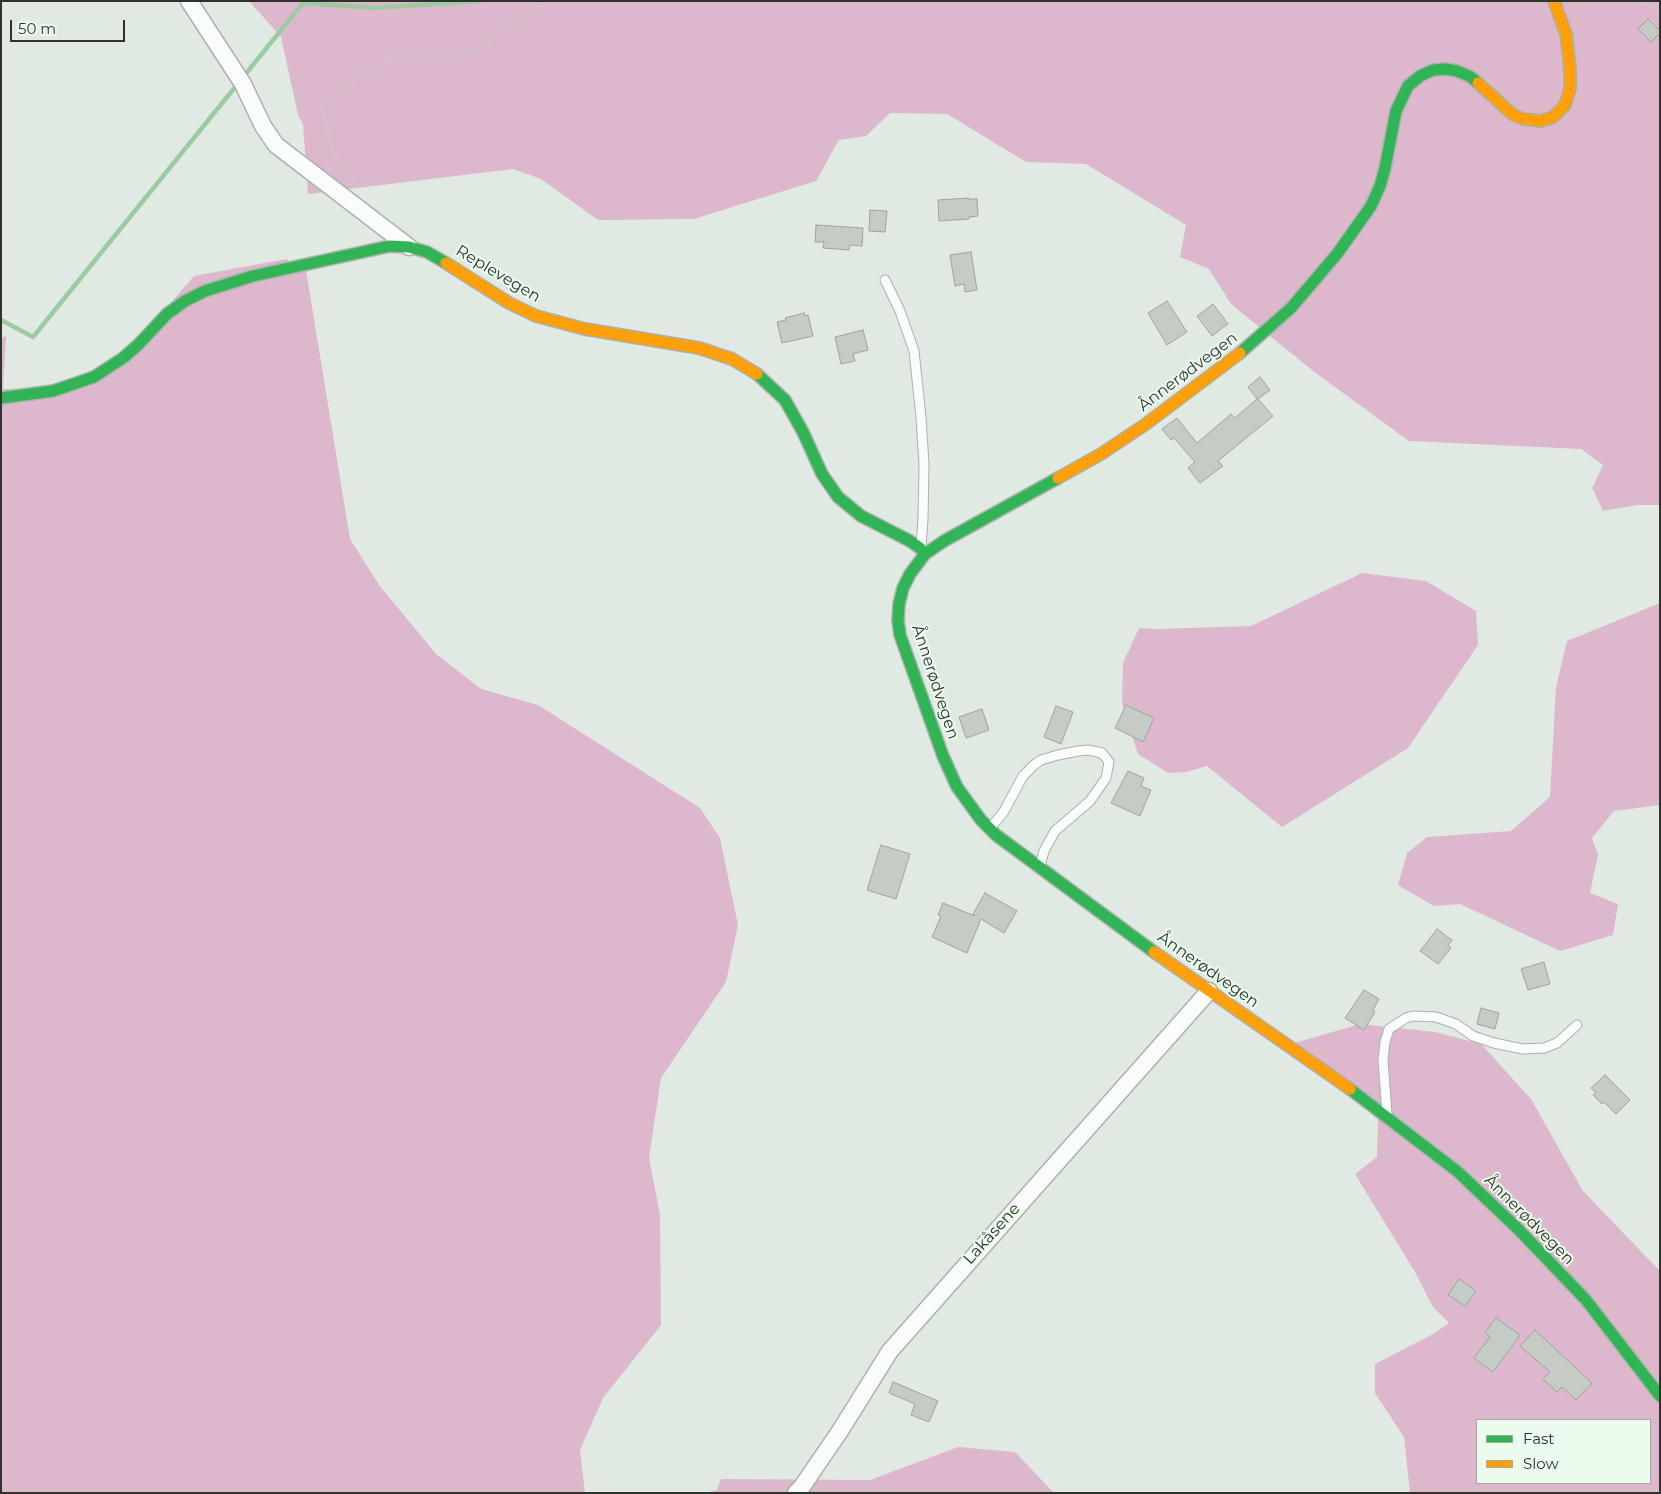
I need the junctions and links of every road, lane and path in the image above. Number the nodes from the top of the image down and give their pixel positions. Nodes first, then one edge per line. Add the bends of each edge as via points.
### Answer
1 (189, 1) edge
2 (542, 1) edge
3 (1554, 1) edge
4 (1640, 1) edge
5 (1660, 12) edge
6 (360, 191) dead end
7 (408, 247) junction
8 (884, 280) dead end
9 (1, 398) edge
10 (923, 551) junction
11 (990, 828) junction
12 (1040, 867) junction
13 (1209, 991) junction
14 (1577, 1025) dead end
15 (1387, 1118) junction
16 (1659, 1393) edge
17 (796, 1493) edge

1 - 7 street via 243,84 276,145
2 - 6 path via 529,15 479,48 378,63 322,104 332,151
3 - 10 main road, Ånnerødvegen via 1566,34 1570,89 1565,105 1553,117 1541,121 1512,114 1471,77 1457,72 1433,70 1420,76 1408,86 1396,111 1385,168 1371,206 1337,254 1291,308 1232,360 1101,454
4 - 5 path
7 - 9 main road, Replevegen via 390,246 253,276 205,290 167,314 124,358 94,377 53,391
7 - 10 main road, Replevegen via 437,257 536,316 586,329 699,348 752,370 788,405 822,474 838,497 861,516
8 - 10 lane via 900,311 914,351 922,417
10 - 11 main road, Ånnerødvegen via 903,588 899,604 900,635 929,720 957,787
11 - 12 main road, Ånnerødvegen
11 - 12 lane via 1003,813 1023,776 1041,760 1078,751 1102,753 1108,762 1106,778 1090,801 1055,831
12 - 13 main road, Ånnerødvegen
13 - 15 main road, Ånnerødvegen
13 - 17 street, Lakåsene via 890,1351
14 - 15 lane via 1558,1043 1544,1048 1522,1048 1473,1036 1456,1024 1436,1017 1406,1018 1389,1029 1384,1042
15 - 16 main road, Ånnerødvegen via 1458,1172 1519,1230 1586,1300

